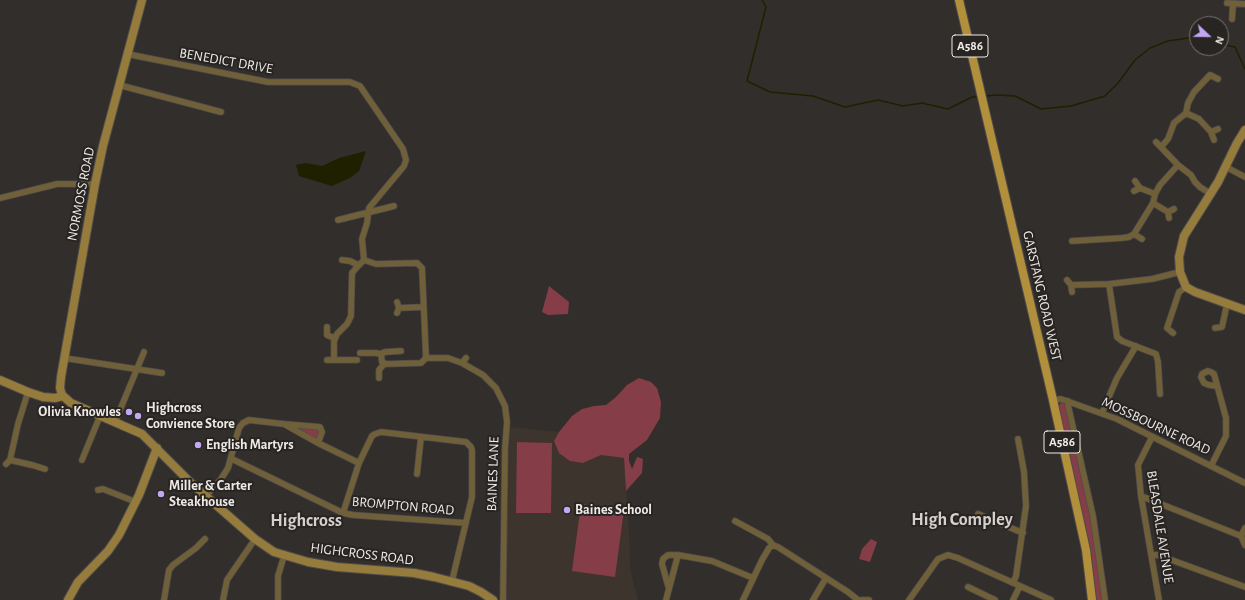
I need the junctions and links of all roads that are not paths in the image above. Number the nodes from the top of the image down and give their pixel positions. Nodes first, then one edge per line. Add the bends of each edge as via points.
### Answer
1 (142, 0) edge
2 (959, 0) edge
3 (1245, 4) edge
4 (1232, 18) dead end
5 (127, 54) junction
6 (1218, 79) dead end
7 (119, 85) junction
8 (221, 112) dead end
9 (1186, 113) junction
10 (1218, 129) dead end
11 (1245, 130) edge
12 (1210, 132) junction
13 (1214, 140) dead end
14 (1156, 142) dead end
15 (1161, 147) junction
16 (1178, 165) junction
17 (1226, 167) junction
18 (1245, 177) edge
19 (1135, 181) dead end
20 (94, 184) junction
21 (1140, 188) junction
22 (1134, 191) dead end
23 (1155, 194) junction
24 (1211, 194) junction
25 (0, 198) edge
26 (1154, 203) junction
27 (394, 206) dead end
28 (368, 212) junction
29 (1169, 218) dead end
30 (338, 220) dead end
31 (1107, 233) dead end
32 (1134, 234) junction
33 (1142, 239) dead end
34 (1105, 240) junction
35 (1072, 241) dead end
36 (342, 260) dead end
37 (364, 260) junction
38 (358, 265) junction
39 (1180, 272) junction
40 (1067, 280) dead end
41 (1109, 284) junction
42 (1186, 287) junction
43 (1227, 304) junction
44 (423, 307) junction
45 (397, 308) dead end
46 (1245, 310) edge
47 (327, 327) dead end
48 (1215, 328) dead end
49 (1173, 333) dead end
50 (334, 338) junction
51 (1136, 346) junction
52 (401, 351) dead end
53 (144, 352) dead end
54 (360, 353) dead end
55 (381, 354) junction
56 (64, 358) junction
57 (426, 358) junction
58 (466, 358) dead end
59 (327, 360) dead end
60 (334, 360) junction
61 (357, 360) dead end
62 (384, 364) junction
63 (464, 364) junction
64 (137, 369) junction
65 (162, 373) dead end
66 (379, 378) dead end
67 (0, 380) edge
68 (1217, 386) dead end
69 (28, 392) junction
70 (1160, 394) dead end
71 (63, 396) junction
72 (1053, 400) junction
73 (1068, 401) junction
74 (1102, 413) junction
75 (100, 416) junction
76 (115, 422) junction
77 (284, 424) junction
78 (421, 437) junction
79 (1152, 437) junction
80 (1018, 439) dead end
81 (318, 443) junction
82 (157, 448) junction
83 (232, 459) junction
84 (82, 460) dead end
85 (359, 463) junction
86 (1211, 466) junction
87 (45, 469) dead end
88 (417, 474) dead end
89 (1245, 483) edge
90 (98, 490) dead end
91 (206, 496) junction
92 (1141, 496) junction
93 (136, 502) junction
94 (343, 513) junction
95 (978, 514) dead end
96 (735, 521) dead end
97 (466, 524) junction
98 (1245, 528) edge
99 (1022, 533) junction
100 (1241, 536) junction
101 (205, 539) dead end
102 (255, 539) junction
103 (773, 545) junction
104 (1245, 545) edge
105 (284, 556) junction
106 (678, 556) junction
107 (1152, 556) junction
108 (753, 578) junction
109 (826, 578) junction
110 (452, 581) junction
111 (1013, 583) junction
112 (1020, 586) junction
113 (1245, 587) edge
114 (669, 590) junction
115 (970, 590) dead end
116 (68, 600) edge
117 (164, 600) edge
118 (223, 600) edge
119 (278, 600) edge
120 (493, 600) edge
121 (502, 600) edge
122 (666, 600) edge
123 (743, 600) edge
124 (813, 600) edge
125 (860, 600) edge
126 (869, 600) edge
127 (909, 600) edge
128 (995, 600) edge
129 (1013, 600) edge
130 (1051, 600) edge
131 (1092, 600) edge
132 (1105, 600) edge
133 (1159, 600) edge

1 - 5 main road, NORMOSS ROAD
2 - 72 main road, GARSTANG ROAD WEST / A586
3 - 4 street via 1230,3
5 - 7 main road, NORMOSS ROAD
5 - 28 street, BENEDICT DRIVE via 268,82 350,82 360,86 405,154 404,166
6 - 9 street via 1210,72 1188,103
7 - 8 street
7 - 20 main road, NORMOSS ROAD
9 - 12 street via 1199,119
9 - 15 street via 1174,122 1168,139
10 - 12 street
11 - 17 main road
12 - 13 street
14 - 15 street
15 - 16 street
16 - 23 street via 1160,184
16 - 24 street via 1191,175 1200,187
17 - 18 street
17 - 24 main road
19 - 21 street
20 - 25 street via 57,184
20 - 56 main road, NORMOSS ROAD
21 - 22 street
21 - 23 street
23 - 26 street
24 - 39 main road via 1184,236
26 - 29 street via 1171,210
26 - 32 street
27 - 28 street
28 - 30 street
28 - 37 street, BENEDICT DRIVE via 362,239
31 - 34 street
32 - 33 street
32 - 34 street
34 - 35 street
36 - 38 street
37 - 38 street
37 - 44 street via 376,264 419,264 422,268
38 - 50 street via 352,273 351,316
39 - 41 street via 1152,279
39 - 42 main road
40 - 41 street via 1072,288
41 - 51 street via 1117,337
42 - 43 main road
42 - 49 street via 1179,292 1167,328
43 - 46 main road
43 - 48 street via 1222,327
44 - 45 street
44 - 57 street
47 - 50 street via 327,335
50 - 60 street
51 - 70 street via 1156,354
51 - 74 street via 1117,378
52 - 55 street
53 - 64 street
54 - 55 street
55 - 62 street
56 - 64 street
56 - 71 main road, NORMOSS ROAD via 60,384
57 - 62 street via 420,363
57 - 63 street, BAINES LANE via 448,358
58 - 63 street
59 - 60 street
60 - 61 street
62 - 66 street via 379,370
63 - 121 street, BAINES LANE via 486,377 496,388 506,411
64 - 65 street
64 - 76 street
67 - 69 main road
68 - 86 street via 1227,427 1226,436
69 - 71 main road via 49,398
69 - 87 street via 8,462
71 - 75 main road, HIGHCROSS ROAD via 71,404
72 - 73 street, MOSSBOURNE ROAD
72 - 131 main road, GARSTANG ROAD WEST / A586 via 1086,550
73 - 74 street, MOSSBOURNE ROAD
73 - 132 street via 1093,516
74 - 79 street, MOSSBOURNE ROAD
75 - 76 main road, HIGHCROSS ROAD
75 - 84 street
76 - 82 main road, HIGHCROSS ROAD via 142,434
77 - 81 street
77 - 81 street via 320,427 322,432
77 - 83 street via 249,420 243,423 239,428
78 - 85 street via 378,433 372,436
78 - 88 street
78 - 97 street via 466,442 471,447 472,497
79 - 86 street, MOSSBOURNE ROAD
79 - 92 street, BLEASDALE AVENUE via 1138,465
80 - 99 street via 1025,482 1026,506
81 - 85 street
82 - 91 main road, HIGHCROSS ROAD
82 - 93 main road
83 - 91 street via 224,475
83 - 94 street, BROMPTON ROAD
85 - 94 street
86 - 89 street, MOSSBOURNE ROAD
90 - 93 street via 103,489
91 - 102 main road, HIGHCROSS ROAD
92 - 100 street
92 - 107 street, BLEASDALE AVENUE
93 - 116 main road via 114,542 78,582
94 - 97 street, BROMPTON ROAD
95 - 99 street
96 - 103 street via 768,539
97 - 110 street
98 - 100 street
99 - 111 street
100 - 104 street
101 - 117 street via 168,570
102 - 105 main road, HIGHCROSS ROAD via 268,549
102 - 118 street via 227,580
103 - 108 street
103 - 109 street
105 - 110 main road, HIGHCROSS ROAD via 337,567 414,573
105 - 119 street via 278,576
106 - 108 street via 717,563
106 - 114 street
106 - 114 street via 668,555 663,559
107 - 113 street via 1158,555
107 - 133 street, BLEASDALE AVENUE
108 - 123 street
109 - 124 street
109 - 125 street
110 - 120 main road, HIGHCROSS ROAD via 475,589
111 - 112 street
111 - 127 street via 956,557 946,555 938,559
112 - 129 street
112 - 130 street
114 - 122 street
115 - 128 street
125 - 126 street

